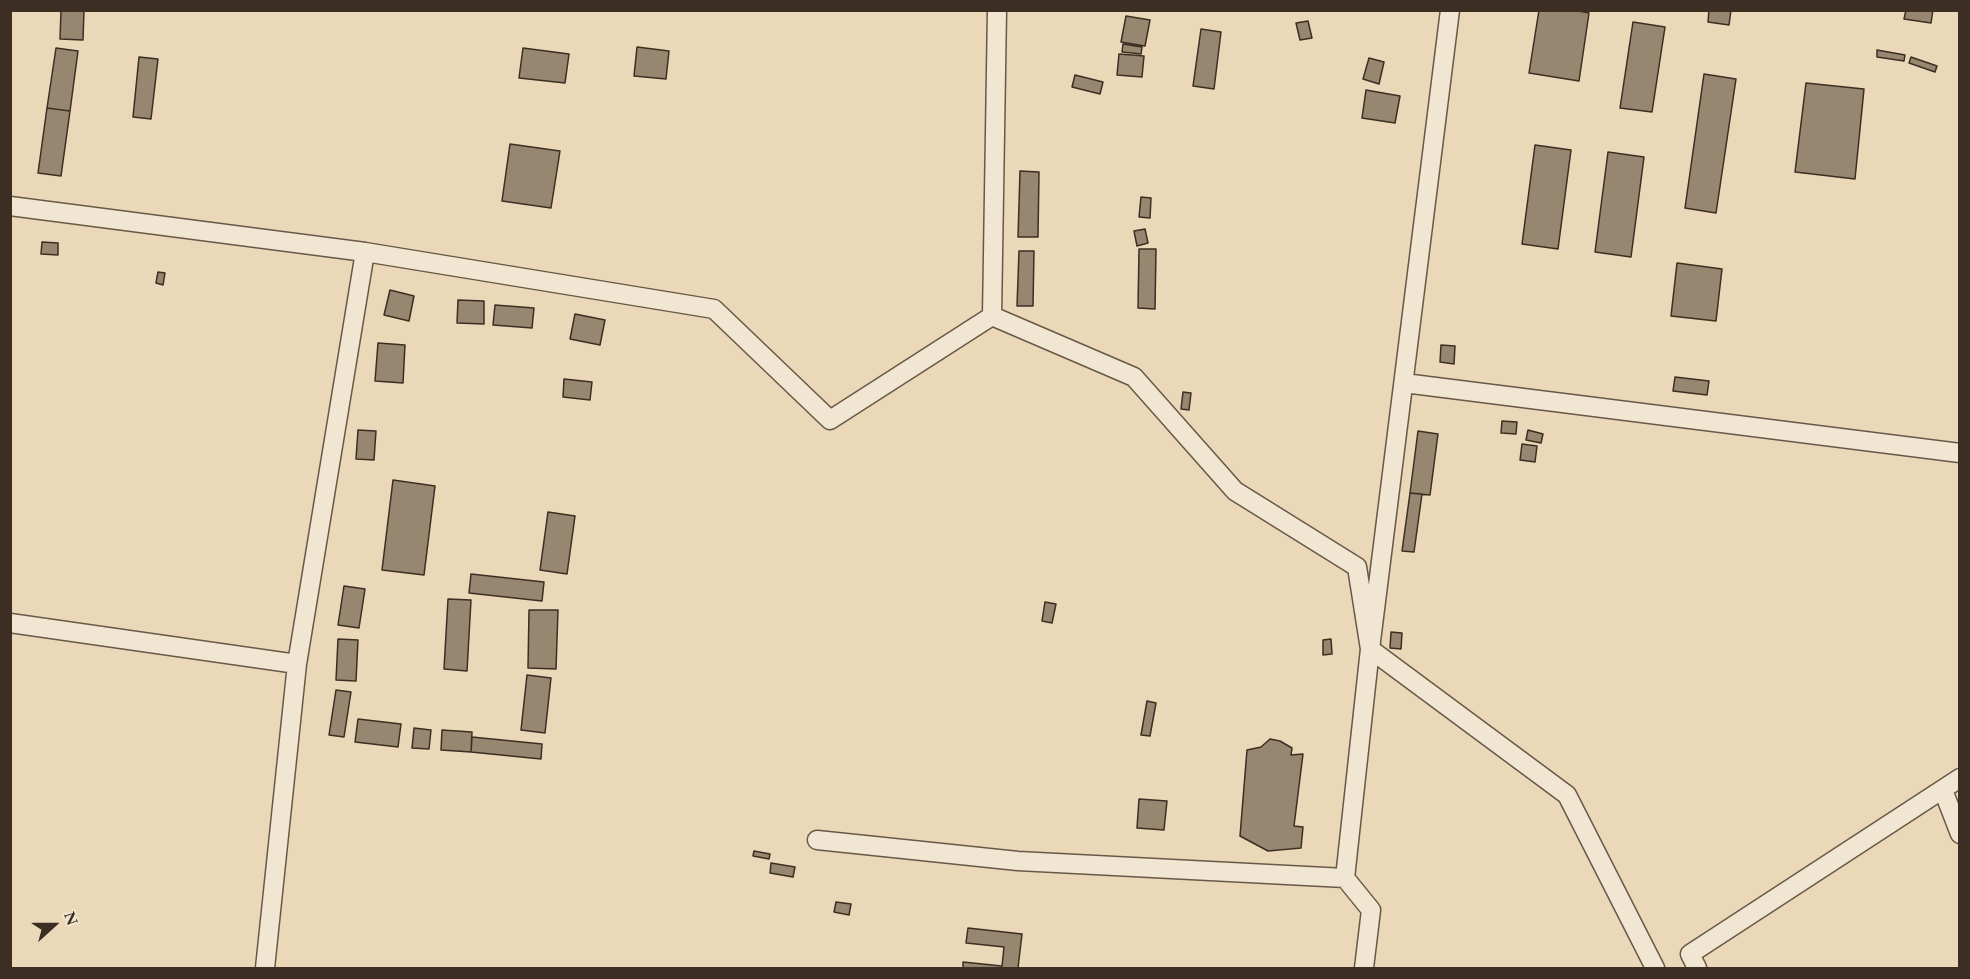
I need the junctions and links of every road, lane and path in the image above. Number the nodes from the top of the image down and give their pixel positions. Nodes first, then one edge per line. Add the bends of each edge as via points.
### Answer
1 (997, 10) edge
2 (1450, 10) edge
3 (10, 206) edge
4 (365, 252) junction
5 (992, 316) junction
6 (1404, 383) junction
7 (1959, 453) edge
8 (10, 624) edge
9 (1370, 649) junction
10 (297, 664) junction
11 (1959, 778) edge
12 (1943, 790) junction
13 (1959, 834) edge
14 (817, 840) dead end
15 (1345, 878) junction
16 (265, 969) edge
17 (1364, 969) edge
18 (1655, 969) edge
19 (1697, 969) edge

1 - 5 street
2 - 6 street
3 - 4 street
4 - 5 street via 714,309 830,420
4 - 10 street
5 - 9 street via 1134,377 1236,491 1357,567
6 - 7 street
6 - 9 street
8 - 10 street
9 - 15 street
9 - 18 street via 1568,795
10 - 16 street
11 - 12 street
12 - 13 street
12 - 19 street via 1690,954
14 - 15 street via 1018,861
15 - 17 street via 1371,910

